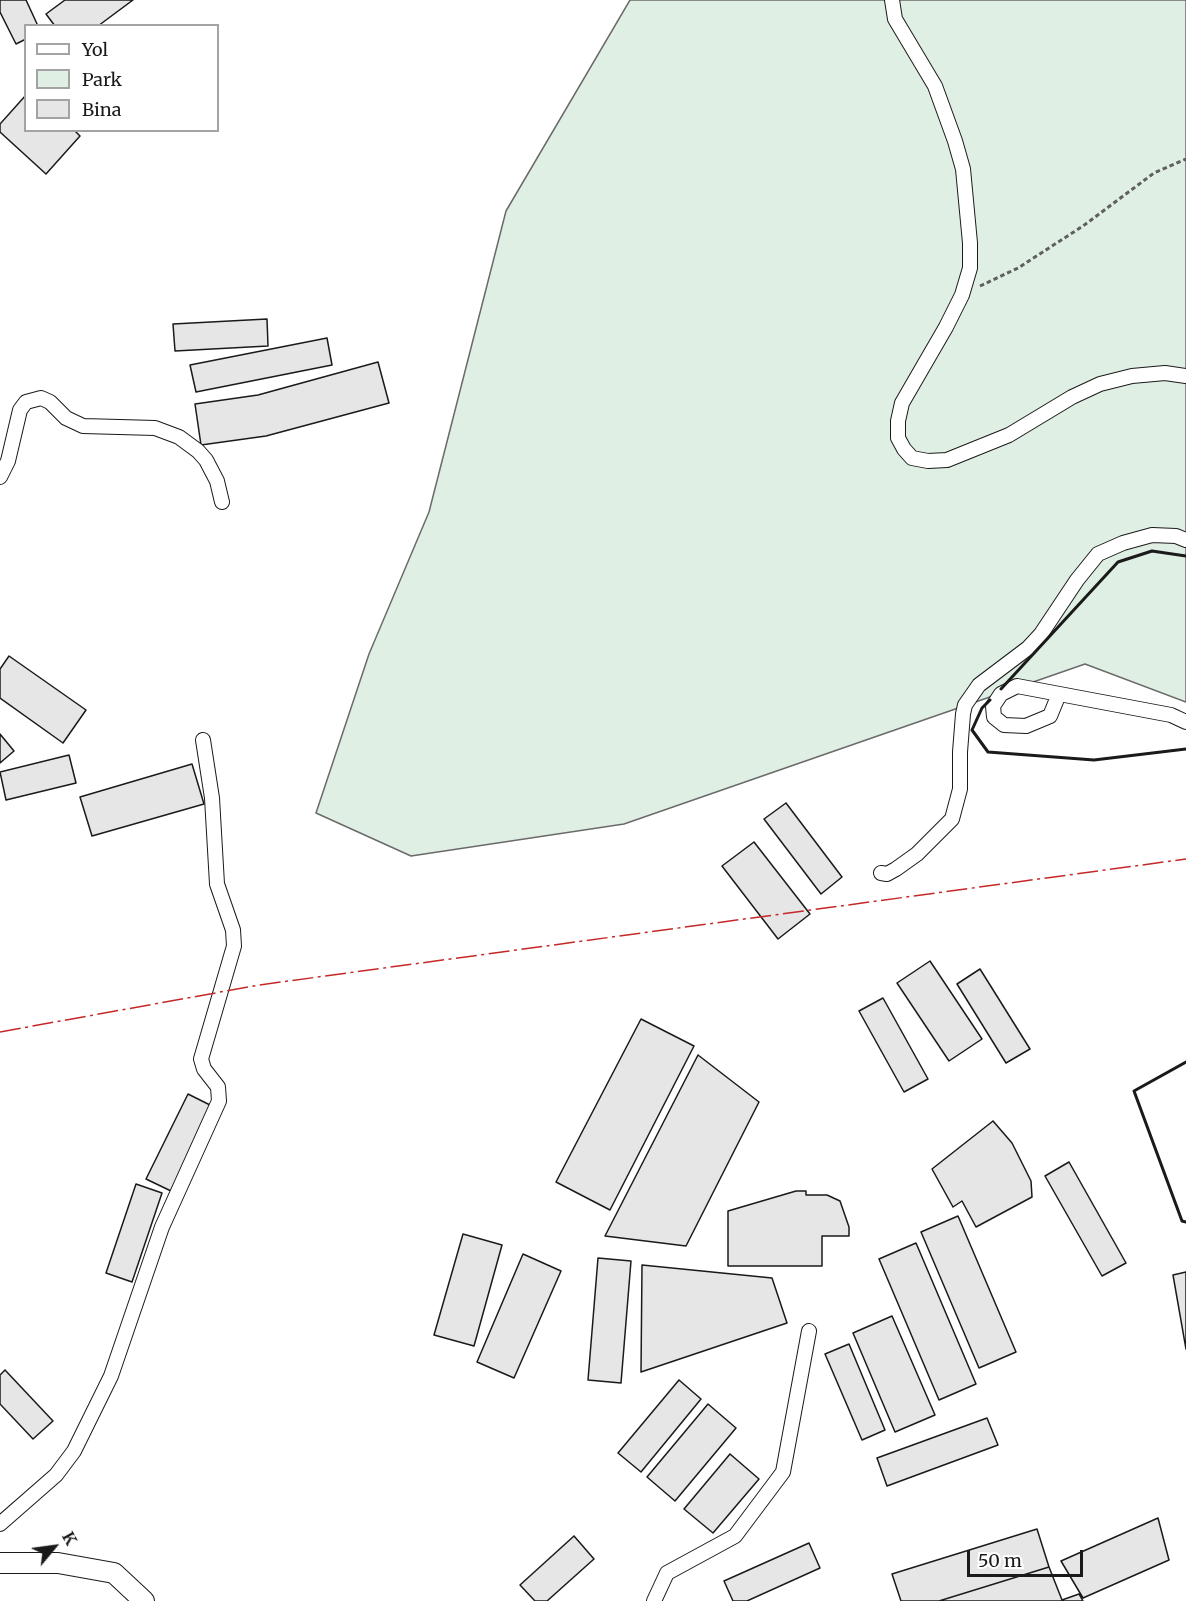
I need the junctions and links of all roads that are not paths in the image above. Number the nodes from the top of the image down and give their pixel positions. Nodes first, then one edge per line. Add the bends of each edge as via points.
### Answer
1 (892, 0) edge
2 (1186, 376) edge
3 (0, 477) edge
4 (222, 502) dead end
5 (1186, 540) edge
6 (1059, 694) junction
7 (1186, 722) edge
8 (203, 740) dead end
9 (881, 873) dead end
10 (809, 1331) dead end
11 (0, 1524) edge
12 (0, 1563) edge
13 (144, 1601) edge
14 (654, 1601) edge

1 - 2 street via 895,18 941,102 963,169 969,214 970,268 946,327 902,403 898,438 904,449 912,458 947,460 1009,435 1100,384 1132,376
3 - 4 street via 8,461 20,410 26,402 41,398 83,426 155,428 179,437 206,460
5 - 9 street via 1152,535 1098,554 1041,634 978,685 963,714 960,789 952,819 917,854 886,874
6 - 6 street via 1017,686 1001,694 993,706 994,717 1004,725 1026,726 1050,716
6 - 7 street via 1171,715
8 - 11 street via 212,798 217,885 233,930 234,946 201,1059 218,1087 219,1101 162,1227 111,1376 74,1451 56,1475
10 - 14 street via 783,1472 735,1536 666,1573
12 - 13 street via 58,1563 114,1573

